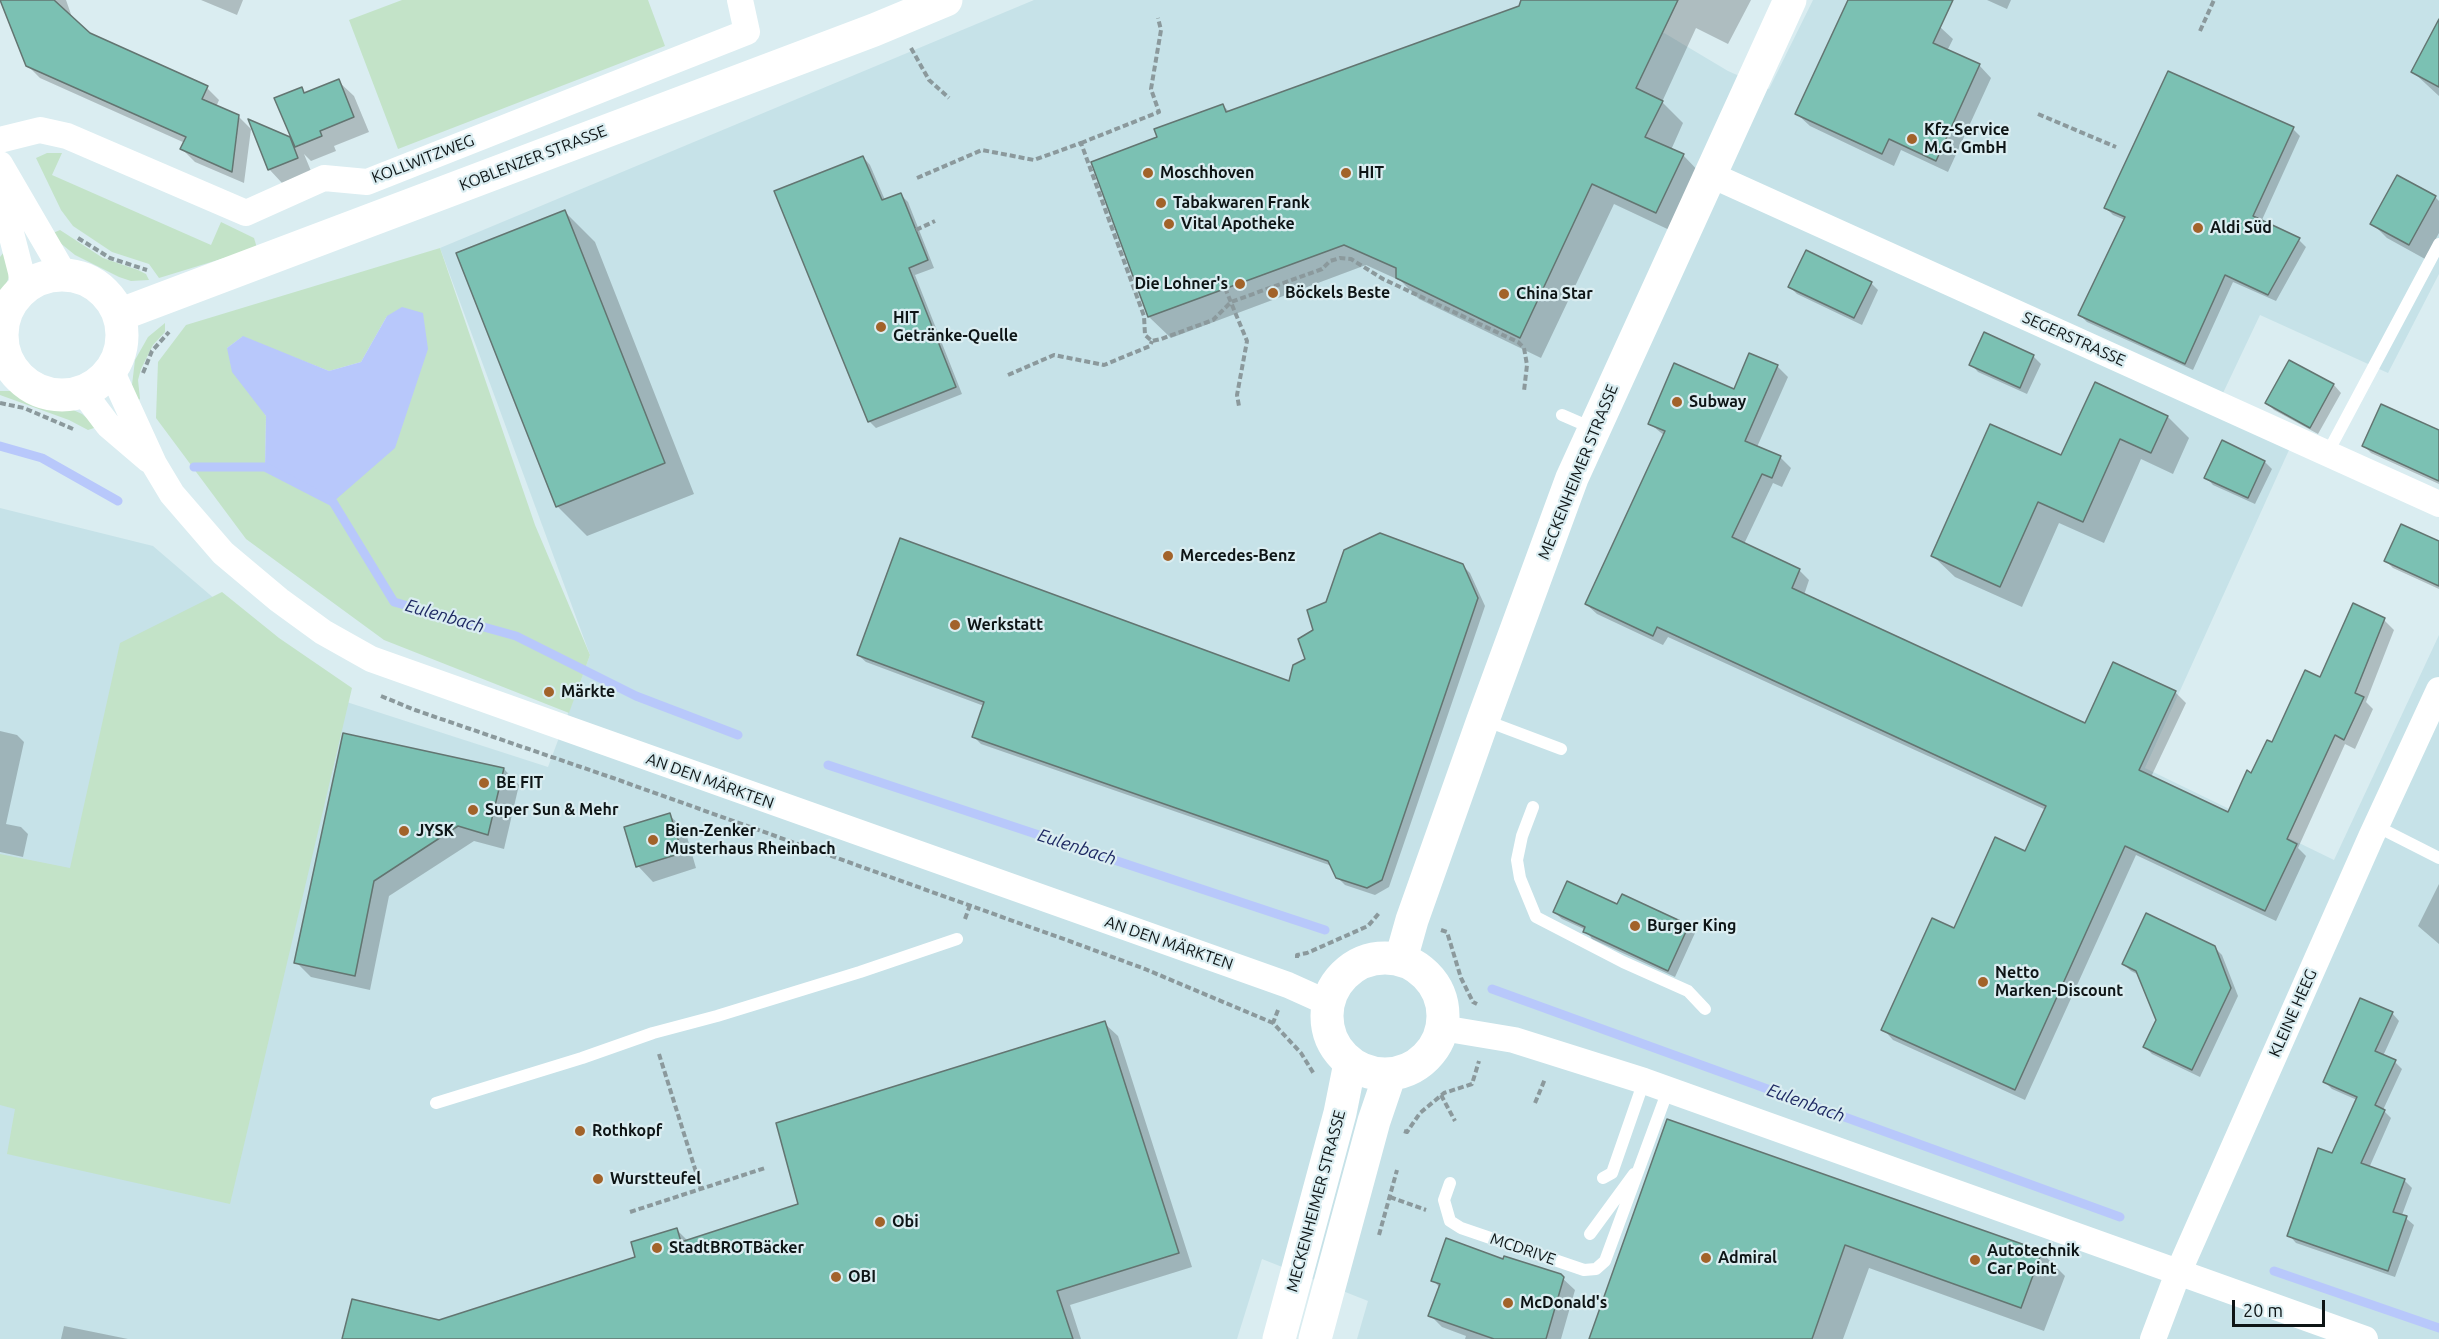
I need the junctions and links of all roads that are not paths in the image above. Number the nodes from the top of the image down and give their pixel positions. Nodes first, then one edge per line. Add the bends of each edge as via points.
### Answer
1 (740, 0) edge
2 (946, 0) edge
3 (1790, 0) edge
4 (0, 140) edge
5 (0, 164) edge
6 (1709, 174) junction
7 (0, 190) edge
8 (2439, 244) edge
9 (64, 274) junction
10 (23, 288) junction
11 (119, 315) junction
12 (4, 362) edge
13 (111, 370) junction
14 (82, 392) junction
15 (1563, 415) dead end
16 (1593, 428) junction
17 (2327, 454) junction
18 (154, 464) junction
19 (2439, 504) edge
20 (2439, 690) edge
21 (1483, 720) junction
22 (1561, 749) dead end
23 (1533, 807) dead end
24 (2376, 826) junction
25 (2439, 858) edge
26 (957, 939) dead end
27 (1401, 959) junction
28 (1328, 1003) junction
29 (1705, 1009) dead end
30 (1442, 1028) junction
31 (1350, 1063) junction
32 (1390, 1074) junction
33 (1644, 1081) junction
34 (1668, 1090) junction
35 (436, 1103) dead end
36 (1642, 1163) junction
37 (1603, 1178) dead end
38 (1450, 1183) dead end
39 (1590, 1234) dead end
40 (2178, 1273) junction
41 (1279, 1339) edge
42 (1315, 1339) edge
43 (2153, 1339) edge
44 (2365, 1339) edge

1 - 4 street, KOLLWITZWEG via 747,32 367,182 324,178 246,213 67,136 40,130
2 - 11 main road, KOBLENZER STRASSE
3 - 6 main road, MECKENHEIMER STRASSE
5 - 9 street
6 - 16 main road, MECKENHEIMER STRASSE
6 - 17 street, SEGERSTRASSE
7 - 10 street
8 - 17 lane
9 - 10 main road
9 - 11 main road via 82,277 98,286
10 - 12 main road via 10,304 3,322
11 - 13 main road via 123,334 120,353
12 - 14 main road via 31,387 47,394
13 - 14 main road via 99,383
13 - 18 street, AN DEN MÄRKTEN
14 - 18 street, AN DEN MÄRKTEN via 108,424
15 - 16 lane
16 - 21 main road, MECKENHEIMER STRASSE
17 - 19 street, SEGERSTRASSE
18 - 28 street, AN DEN MÄRKTEN via 172,494 223,553 323,632 371,659 1288,985
20 - 24 street, KLEINE HEEG
21 - 22 lane
21 - 27 main road, MECKENHEIMER STRASSE via 1397,915
23 - 29 lane via 1518,860 1520,878 1536,917 1688,991
24 - 25 lane
24 - 40 street, KLEINE HEEG
26 - 35 lane
27 - 28 main road via 1374,958 1354,966 1342,976
27 - 30 main road via 1434,982 1443,1005
28 - 31 main road via 1328,1029 1338,1051
30 - 32 main road via 1430,1053 1414,1067
30 - 33 street via 1514,1040
31 - 32 main road via 1369,1072
31 - 41 main road, MECKENHEIMER STRASSE
32 - 42 main road
33 - 34 street
33 - 37 lane via 1612,1173
34 - 36 lane
34 - 40 street
36 - 38 lane, MCDRIVE via 1605,1261 1596,1269 1584,1270 1461,1228 1450,1221 1444,1200
36 - 39 lane
40 - 43 street, KLEINE HEEG
40 - 44 street

